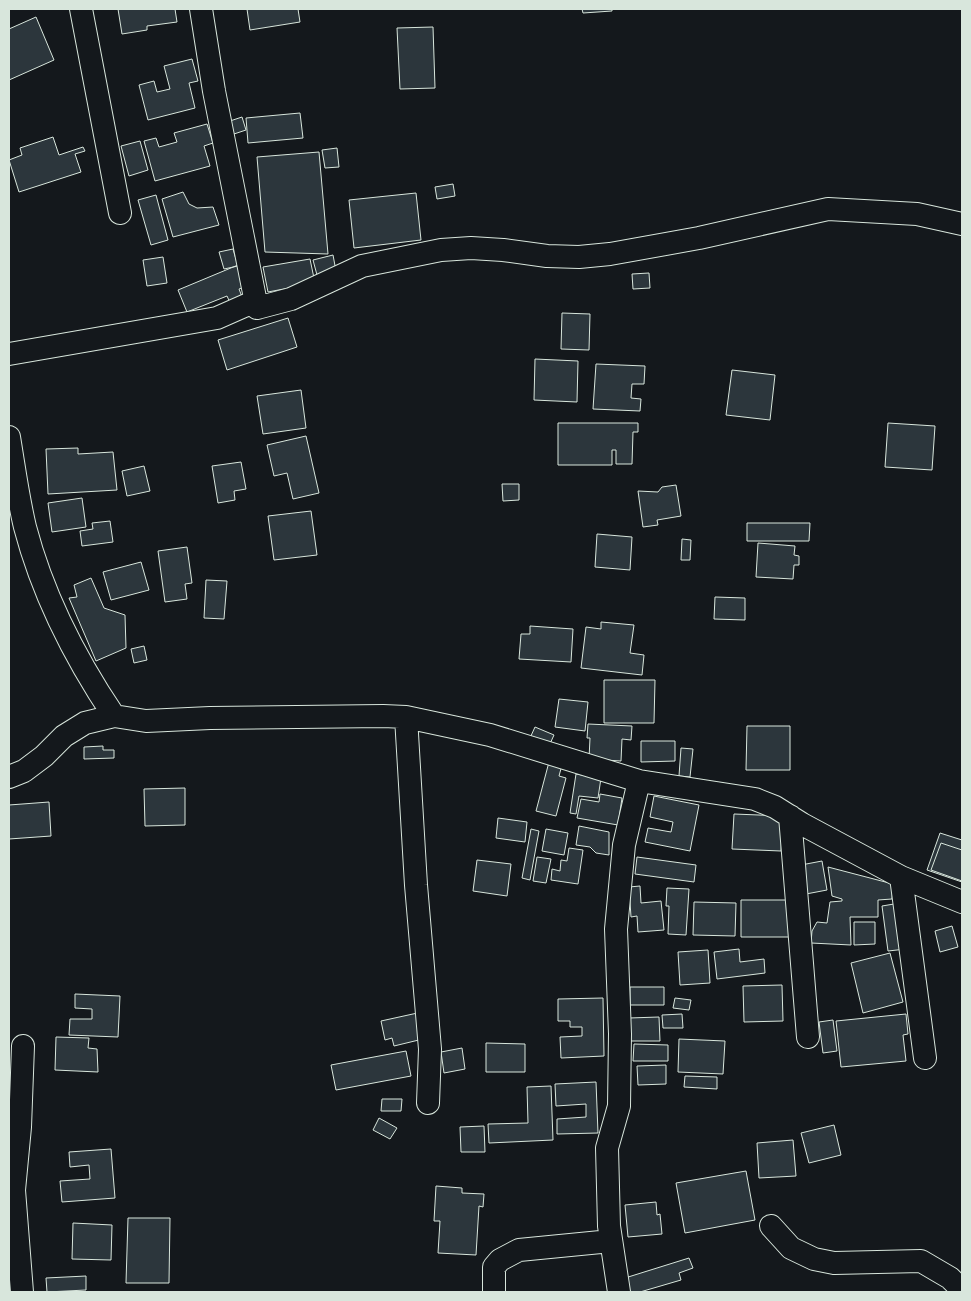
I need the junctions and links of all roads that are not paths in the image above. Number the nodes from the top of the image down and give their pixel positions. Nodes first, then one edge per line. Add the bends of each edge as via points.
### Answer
1 (81, 9) edge
2 (201, 9) edge
3 (120, 213) dead end
4 (962, 224) edge
5 (257, 308) junction
6 (9, 354) edge
7 (9, 437) edge
8 (114, 716) junction
9 (406, 717) junction
10 (9, 777) edge
11 (639, 781) junction
12 (790, 816) junction
13 (902, 877) junction
14 (962, 902) edge
15 (808, 1037) dead end
16 (23, 1046) dead end
17 (925, 1058) dead end
18 (428, 1102) dead end
19 (12, 1190) edge
20 (771, 1226) dead end
21 (611, 1241) junction
22 (962, 1290) edge
23 (22, 1292) edge
24 (494, 1292) edge
25 (619, 1292) edge

1 - 3 street
2 - 5 street
4 - 5 street via 917,214 828,209 699,238 579,257 471,248 441,250 362,266 291,299
5 - 6 street via 251,303 217,318
7 - 8 street via 26,527 49,598 70,645
8 - 9 street via 146,721
8 - 10 street via 85,723 64,736 24,771
9 - 11 street via 490,735
9 - 18 street via 430,1049
11 - 12 street via 755,799
11 - 21 street via 624,845 616,929 619,1106 606,1148
12 - 13 street
12 - 15 street
13 - 14 street
13 - 17 street
16 - 19 street via 20,1127
19 - 23 street
20 - 22 street via 791,1248 814,1259 834,1263 921,1260 950,1278
21 - 24 street via 519,1250 500,1260 494,1268
21 - 25 street

